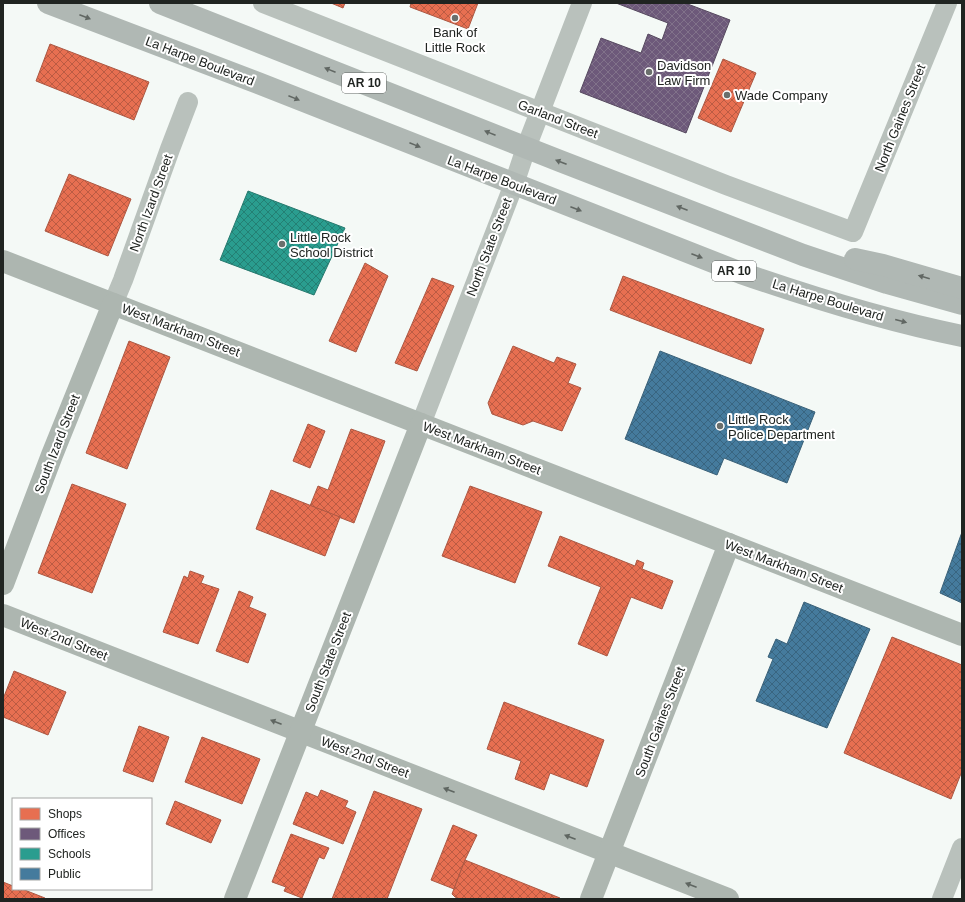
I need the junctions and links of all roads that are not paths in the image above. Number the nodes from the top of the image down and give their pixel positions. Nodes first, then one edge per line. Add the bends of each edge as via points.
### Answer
1 (48, 3) edge
2 (160, 3) edge
3 (263, 3) edge
4 (582, 3) edge
5 (946, 3) edge
6 (188, 102) dead end
7 (540, 112) junction
8 (526, 148) junction
9 (514, 184) junction
10 (853, 232) joint
11 (758, 238) junction
12 (3, 261) edge
13 (962, 288) edge
14 (113, 304) junction
15 (962, 304) edge
16 (962, 336) edge
17 (421, 424) junction
18 (729, 544) junction
19 (3, 584) edge
20 (3, 615) edge
21 (962, 635) edge
22 (301, 732) junction
23 (962, 848) edge
24 (609, 853) junction
25 (236, 899) edge
26 (591, 899) edge
27 (728, 899) edge
28 (942, 899) edge

1 -> 9 main road, La Harpe Boulevard / AR 10
8 -> 2 main road, AR 10
3 - 7 street, Garland Street
4 - 7 street, North State Street
5 - 10 street, North Gaines Street
6 - 14 street, North Izard Street
7 - 8 street, North State Street
7 - 10 street, Garland Street
8 - 9 street, North State Street
11 -> 8 main road, AR 10
9 -> 16 main road, La Harpe Boulevard / AR 10 via 785,288
9 - 17 street, North State Street
13 -> 11 main road via 883,265
11 - 15 main road, AR 10 via 887,283
12 - 14 street, West Markham Street
14 - 17 street, West Markham Street
14 - 19 street, South Izard Street
17 - 18 street, West Markham Street
17 - 22 street, South State Street
18 - 21 street, West Markham Street
18 - 24 street, South Gaines Street
22 -> 20 street, West 2nd Street
24 -> 22 street, West 2nd Street
22 - 25 street, South State Street
23 - 28 street
24 - 26 street, South Gaines Street
27 -> 24 street, West 2nd Street

